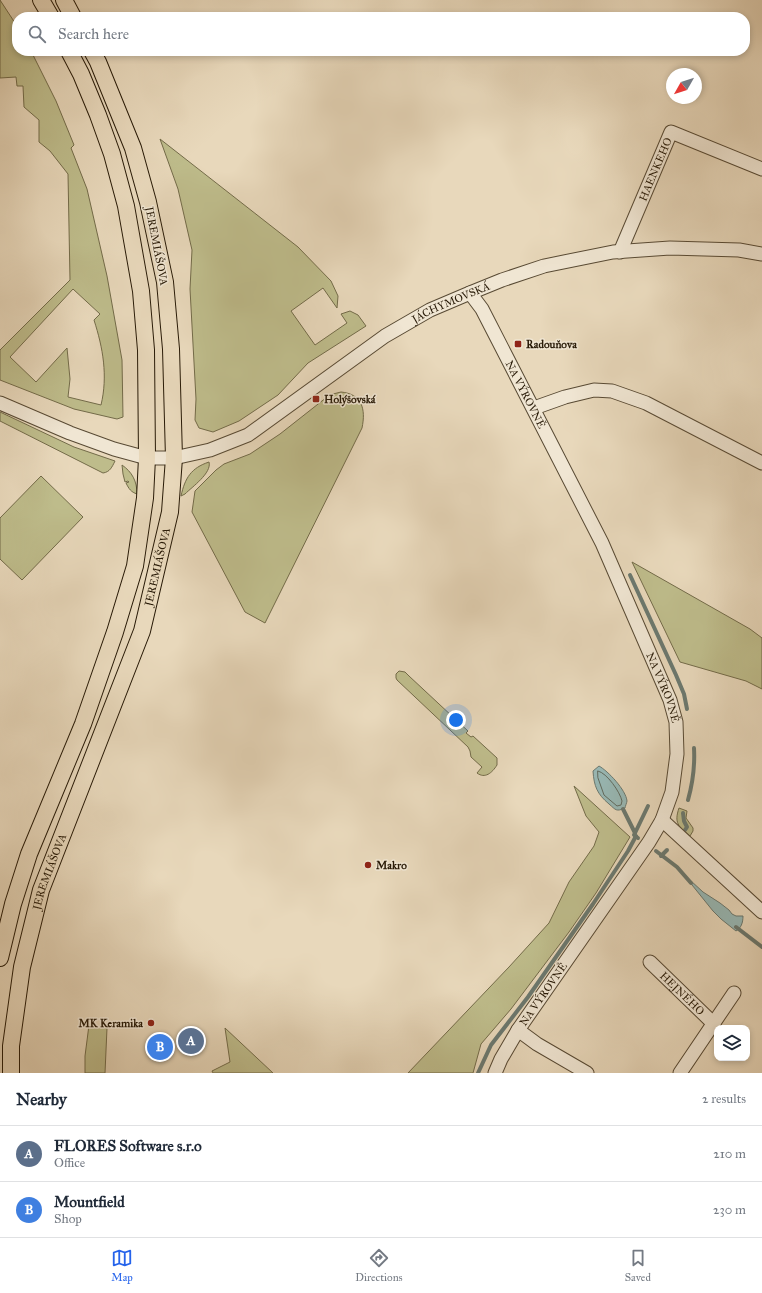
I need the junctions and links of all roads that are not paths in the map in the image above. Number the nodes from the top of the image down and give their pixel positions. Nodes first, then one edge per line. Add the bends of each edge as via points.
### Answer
1 (41, 0) edge
2 (64, 0) edge
3 (48, 12) edge
4 (70, 12) edge
5 (72, 56) edge
6 (95, 56) edge
7 (762, 169) edge
8 (620, 252) junction
9 (762, 254) edge
10 (470, 293) junction
11 (0, 403) edge
12 (534, 408) junction
13 (147, 458) junction
14 (174, 458) junction
15 (762, 463) edge
16 (662, 820) junction
17 (762, 912) edge
18 (0, 958) edge
19 (650, 962) dead end
20 (734, 993) dead end
21 (714, 1024) junction
22 (518, 1030) junction
23 (10, 1073) edge
24 (495, 1073) edge
25 (587, 1073) edge
26 (680, 1073) edge

1 - 3 main road
2 - 4 main road
5 - 13 main road, JEREMIÁŠOVA via 98,115 126,206 141,291 146,350
6 - 14 main road, JEREMIÁŠOVA via 132,148 148,202 165,282 171,349
7 - 8 street, HAENKEHO via 671,132
8 - 9 street, JÁCHYMOVSKÁ via 670,248 739,250
8 - 10 street, JÁCHYMOVSKÁ via 544,266
10 - 12 street, NA VÝROVNĚ via 482,309
10 - 14 street, JÁCHYMOVSKÁ via 430,310 385,336 248,435 215,448
11 - 13 street via 70,433
12 - 15 street via 594,390 612,391 646,403
12 - 16 street, NA VÝROVNĚ via 602,543 670,700 676,722 677,754 672,792
13 - 14 street, JÁCHYMOVSKÁ
13 - 18 main road, JEREMIÁŠOVA via 145,498 133,573 83,724 30,854 13,904
14 - 23 main road, JEREMIÁŠOVA via 170,512 142,630 41,890 22,967 11,1046
16 - 17 street
16 - 22 street, NA VÝROVNĚ
19 - 21 street, HEJNÉHO
20 - 21 street
21 - 26 street
22 - 24 street, NA VÝROVNĚ
22 - 25 street

